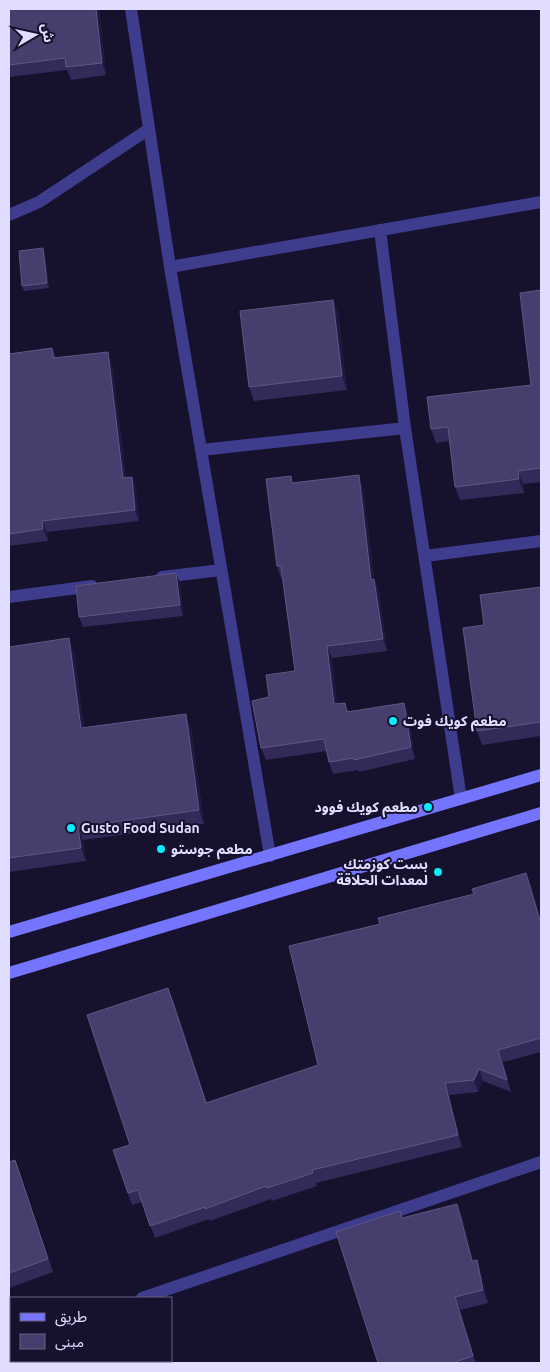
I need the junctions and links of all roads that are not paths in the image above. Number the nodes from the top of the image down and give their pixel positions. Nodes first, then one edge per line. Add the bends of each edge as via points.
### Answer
1 (131, 9) edge
2 (149, 129) junction
3 (541, 202) edge
4 (9, 215) edge
5 (380, 230) junction
6 (170, 267) junction
7 (405, 428) junction
8 (201, 450) junction
9 (541, 540) edge
10 (425, 556) junction
11 (221, 570) junction
12 (154, 578) edge
13 (105, 585) edge
14 (9, 597) edge
15 (541, 775) edge
16 (461, 799) junction
17 (541, 813) edge
18 (270, 856) junction
19 (9, 932) edge
20 (9, 973) edge
21 (541, 1162) edge
22 (145, 1297) edge

1 - 2 street
2 - 4 street via 39,202
2 - 6 street
3 - 5 street
5 - 6 street
5 - 7 street
6 - 8 street
7 - 8 street
7 - 10 street
8 - 11 street
9 - 10 street
10 - 16 street
11 - 12 street
11 - 18 street
13 - 14 street
15 - 16 street
16 - 18 street
17 - 20 street
18 - 19 street
21 - 22 street

